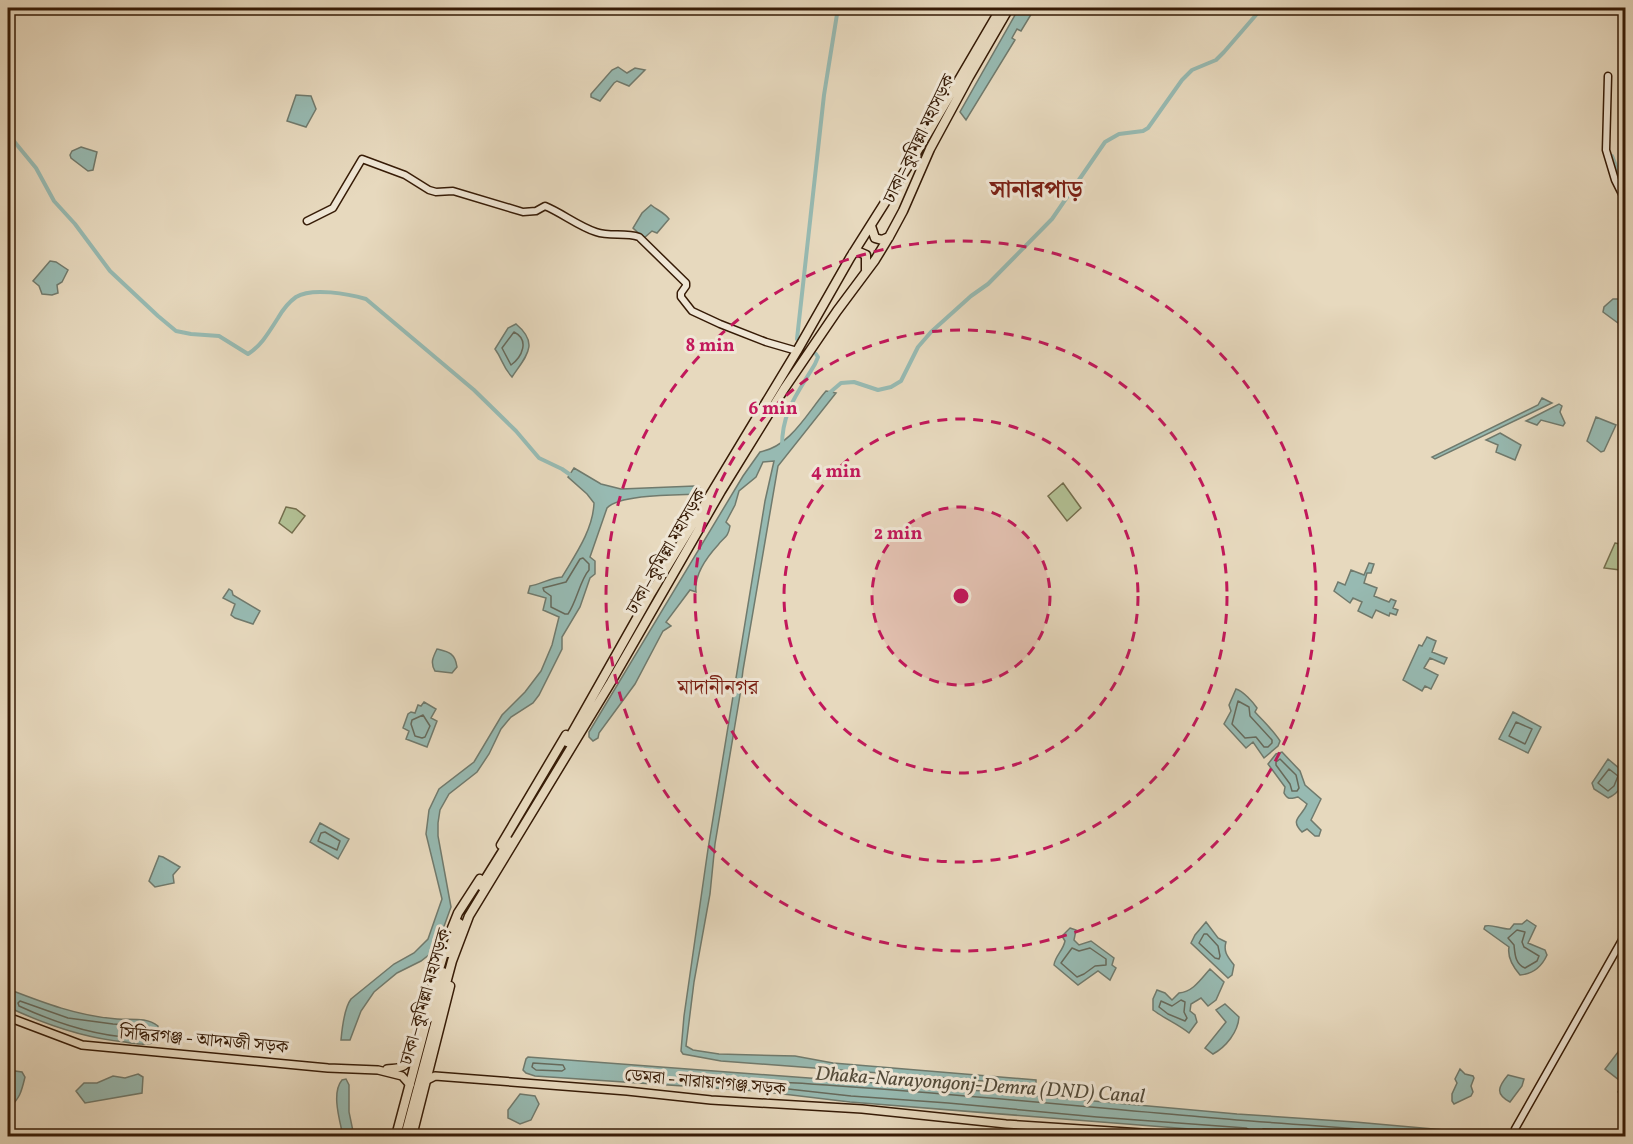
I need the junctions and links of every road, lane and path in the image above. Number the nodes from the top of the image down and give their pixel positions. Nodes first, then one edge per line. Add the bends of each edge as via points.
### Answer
1 (1001, 8) edge
2 (1009, 8) edge
3 (1608, 76) dead end
4 (1626, 202) edge
5 (307, 221) dead end
6 (871, 226) junction
7 (889, 237) junction
8 (853, 253) junction
9 (865, 273) junction
10 (797, 351) junction
11 (607, 680) junction
12 (1626, 933) edge
13 (438, 973) junction
14 (8, 1017) edge
15 (414, 1065) junction
16 (378, 1070) junction
17 (402, 1076) junction
18 (431, 1076) junction
19 (410, 1084) junction
20 (1515, 1128) dead end
21 (398, 1137) edge
22 (405, 1137) edge
23 (412, 1137) edge
24 (1188, 1137) edge

1 - 6 highway, ঢাকা–কুমিল্লা মহাসড়ক
2 - 7 highway, ঢাকা–কুমিল্লা মহাসড়ক via 930,149
3 - 4 street via 1606,150
5 - 10 street via 333,208 363,159 436,192 447,190 523,212 545,206 594,231 639,237 686,283 681,297 692,311
6 - 7 highway via 875,238
6 - 8 highway, ঢাকা–কুমিল্লা মহাসড়ক
7 - 9 highway, ঢাকা–কুমিল্লা মহাসড়ক
8 - 9 highway via 866,255
8 - 10 highway, ঢাকা–কুমিল্লা মহাসড়ক
9 - 11 highway, ঢাকা–কুমিল্লা মহাসড়ক via 790,379
10 - 11 highway, ঢাকা–কুমিল্লা মহাসড়ক via 650,595
11 - 13 highway via 593,690 458,913
11 - 18 highway via 597,713 472,921 454,973
11 - 21 highway, ঢাকা–কুমিল্লা মহাসড়ক via 459,924
11 - 22 highway, ঢাকা–কুমিল্লা মহাসড়ক via 465,922
12 - 20 street
13 - 15 highway
13 - 16 main road via 406,1064
14 - 16 main road, সিদ্ধিরগঞ্জ - আদমজী সড়ক via 89,1046
15 - 17 main road
15 - 19 highway
16 - 17 main road, সিদ্ধিরগঞ্জ - আদমজী সড়ক
17 - 19 main road
18 - 23 highway
18 - 24 main road, ডেমরা - নারায়ণগঞ্জ সড়ক
19 - 21 highway

